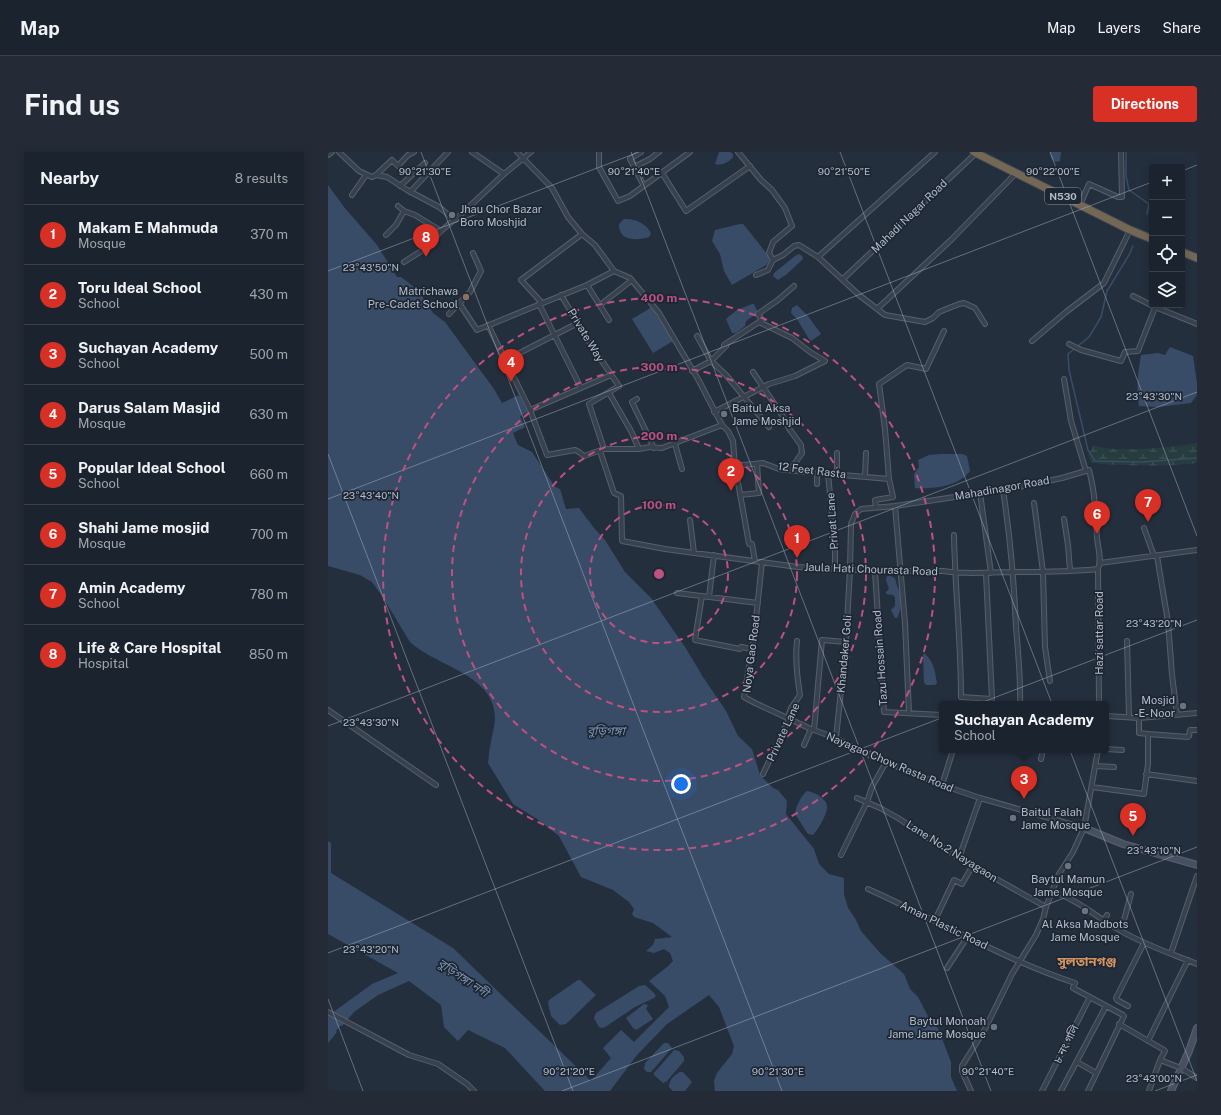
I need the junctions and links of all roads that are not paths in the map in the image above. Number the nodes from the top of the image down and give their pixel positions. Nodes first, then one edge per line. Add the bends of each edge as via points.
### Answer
1 (332, 152) edge
2 (339, 152) edge
3 (414, 152) edge
4 (448, 152) edge
5 (472, 152) edge
6 (517, 152) edge
7 (531, 152) edge
8 (599, 152) edge
9 (642, 152) edge
10 (659, 152) edge
11 (690, 152) edge
12 (738, 152) edge
13 (935, 152) edge
14 (975, 152) edge
15 (1121, 152) edge
16 (328, 155) edge
17 (523, 159) junction
18 (425, 163) dead end
19 (634, 166) junction
20 (750, 166) junction
21 (662, 173) junction
22 (1016, 173) junction
23 (504, 174) junction
24 (366, 175) junction
25 (376, 175) junction
26 (400, 186) junction
27 (644, 186) junction
28 (410, 192) junction
29 (352, 195) dead end
30 (1080, 205) junction
31 (398, 206) dead end
32 (404, 211) junction
33 (455, 220) junction
34 (1130, 230) junction
35 (441, 231) junction
36 (582, 234) junction
37 (386, 236) dead end
38 (1149, 238) edge
39 (473, 253) dead end
40 (1185, 253) edge
41 (818, 257) junction
42 (1197, 258) edge
43 (773, 260) junction
44 (404, 262) dead end
45 (614, 271) junction
46 (756, 275) dead end
47 (843, 279) junction
48 (632, 280) junction
49 (587, 285) junction
50 (794, 286) dead end
51 (561, 295) junction
52 (1133, 296) dead end
53 (459, 303) junction
54 (540, 303) junction
55 (1149, 303) edge
56 (600, 305) junction
57 (877, 308) junction
58 (1155, 308) edge
59 (1161, 308) edge
60 (449, 314) dead end
61 (609, 320) dead end
62 (759, 322) junction
63 (578, 324) junction
64 (985, 324) dead end
65 (1197, 324) edge
66 (488, 325) junction
67 (944, 330) dead end
68 (554, 336) junction
69 (697, 336) dead end
70 (1032, 341) dead end
71 (1071, 345) dead end
72 (506, 360) junction
73 (711, 361) junction
74 (692, 371) junction
75 (754, 372) dead end
76 (610, 375) junction
77 (1064, 379) dead end
78 (763, 386) junction
79 (581, 388) junction
80 (609, 393) junction
81 (744, 396) junction
82 (637, 399) dead end
83 (530, 410) junction
84 (714, 412) junction
85 (722, 425) junction
86 (769, 427) dead end
87 (675, 444) junction
88 (654, 448) junction
89 (639, 449) junction
90 (602, 450) junction
91 (837, 453) dead end
92 (866, 453) dead end
93 (757, 464) junction
94 (735, 466) junction
95 (682, 469) dead end
96 (788, 469) junction
97 (1087, 470) junction
98 (817, 472) junction
99 (828, 474) junction
100 (837, 474) junction
101 (865, 477) junction
102 (889, 479) junction
103 (817, 484) dead end
104 (1003, 490) junction
105 (980, 493) junction
106 (740, 495) junction
107 (1034, 503) dead end
108 (895, 506) junction
109 (876, 508) junction
110 (863, 510) joint
111 (1064, 519) dead end
112 (690, 520) dead end
113 (1144, 528) dead end
114 (954, 535) dead end
115 (1197, 550) edge
116 (694, 553) junction
117 (714, 555) junction
118 (1156, 556) junction
119 (755, 562) junction
120 (762, 562) junction
121 (1100, 563) junction
122 (1098, 568) junction
123 (835, 569) junction
124 (850, 569) junction
125 (1070, 570) junction
126 (875, 571) junction
127 (901, 571) junction
128 (1012, 572) junction
129 (1043, 572) junction
130 (955, 573) junction
131 (988, 573) junction
132 (677, 593) dead end
133 (702, 596) junction
134 (709, 597) junction
135 (758, 603) junction
136 (797, 641) dead end
137 (1127, 641) dead end
138 (846, 642) junction
139 (752, 649) junction
140 (1050, 680) dead end
141 (1020, 701) edge
142 (1099, 701) edge
143 (328, 710) edge
144 (909, 713) junction
145 (1197, 713) edge
146 (939, 715) edge
147 (1176, 715) junction
148 (1109, 716) edge
149 (1129, 716) junction
150 (1139, 718) junction
151 (789, 719) junction
152 (813, 729) junction
153 (1197, 730) edge
154 (1148, 734) junction
155 (836, 738) junction
156 (804, 745) dead end
157 (1109, 749) edge
158 (1122, 750) dead end
159 (952, 753) edge
160 (1043, 753) edge
161 (1098, 753) edge
162 (1042, 759) dead end
163 (886, 762) junction
164 (1096, 766) junction
165 (1114, 767) dead end
166 (763, 774) dead end
167 (1146, 774) junction
168 (1197, 781) edge
169 (942, 784) junction
170 (436, 785) dead end
171 (1092, 787) junction
172 (857, 798) dead end
173 (980, 798) junction
174 (867, 802) junction
175 (1084, 828) junction
176 (841, 855) dead end
177 (959, 858) junction
178 (973, 865) junction
179 (1197, 865) edge
180 (1197, 876) edge
181 (868, 889) dead end
182 (1052, 891) junction
183 (1131, 894) dead end
184 (1046, 907) junction
185 (1107, 915) dead end
186 (935, 920) junction
187 (1104, 920) junction
188 (1121, 931) junction
189 (968, 936) junction
190 (1144, 943) junction
191 (1171, 953) junction
192 (1188, 960) junction
193 (1020, 961) junction
194 (1197, 964) edge
195 (947, 968) dead end
196 (1090, 997) junction
197 (1106, 1006) junction
198 (1128, 1006) dead end
199 (328, 1012) edge
200 (1119, 1024) junction
201 (1197, 1028) edge
202 (1148, 1041) junction
203 (1160, 1060) junction
204 (1077, 1062) junction
205 (1181, 1068) junction
206 (1096, 1073) junction
207 (1197, 1078) edge
208 (474, 1091) edge
209 (971, 1091) edge
210 (1042, 1091) edge
211 (1061, 1091) edge
212 (1088, 1091) edge
213 (1149, 1091) edge
214 (1171, 1091) edge

1 - 16 street
2 - 24 street
3 - 25 street via 398,166 392,160
4 - 28 street
5 - 23 street
6 - 17 street
7 - 17 street
8 - 27 street via 599,167 618,201
9 - 19 street via 630,159
10 - 19 street
11 - 21 street
12 - 20 street
13 - 41 street
14 - 22 highway, N530
14 - 47 street, Mahadi Nagar Road
15 - 30 street via 1122,197 1088,184
17 - 23 street
17 - 36 street via 552,188 568,217
18 - 26 street
19 - 27 street
20 - 21 street via 686,210
20 - 43 street via 785,208 792,226 773,242 769,253
21 - 27 street
22 - 30 highway, N530
22 - 57 street via 951,240
23 - 33 street
24 - 25 street
24 - 29 street
25 - 26 street via 387,177
26 - 28 street
28 - 33 street via 439,207
30 - 34 highway, N530
31 - 32 street
32 - 35 street
32 - 37 street
33 - 35 street
34 - 38 highway, N530
34 - 70 street via 1104,283
35 - 44 street via 423,250
36 - 45 street
36 - 54 street via 521,280
39 - 53 street via 481,271 470,292
40 - 42 highway
41 - 43 street via 799,245
41 - 47 street
43 - 46 street via 768,270
45 - 48 street
45 - 49 street
47 - 57 street
48 - 56 street
48 - 74 street via 659,313
49 - 51 street
49 - 56 street
50 - 62 street via 758,314 762,320
51 - 54 street
51 - 63 street, Private Way
52 - 55 street
53 - 60 street
53 - 66 street via 477,330
54 - 66 street
54 - 68 street
56 - 61 street
57 - 64 street via 885,315 925,322 940,312 964,303 975,308
58 - 71 street via 1138,351 1125,352 1121,361
59 - 65 street
62 - 73 street via 724,345 726,346
62 - 78 street via 792,338 825,361 795,376
63 - 68 street
63 - 76 street, Private Way
66 - 72 street
67 - 102 street via 926,369 907,365 879,384
68 - 72 street
68 - 79 street
69 - 73 street
72 - 83 street
73 - 74 street
73 - 81 street
74 - 84 street
75 - 78 street
76 - 79 street
76 - 80 street, Private Way via 619,386
77 - 97 street via 1071,421
78 - 81 street
78 - 96 street via 801,445 802,454
79 - 83 street
80 - 89 street
80 - 90 street via 589,404
81 - 84 street
81 - 86 street
82 - 88 street via 632,402
83 - 90 street via 547,455 575,450 584,456
84 - 85 street
85 - 87 street
85 - 94 street via 733,441
87 - 88 street
87 - 95 street
88 - 89 street
89 - 90 street
90 - 116 street, Jaula Hati Chourasta Road via 614,493 622,496 622,541
91 - 100 street
92 - 101 street
93 - 94 street, 12 Feet Rasta
93 - 96 street, 12 Feet Rasta via 764,463 779,469
93 - 106 street via 758,493
94 - 106 street
96 - 98 street, 12 Feet Rasta
97 - 104 street, Mahadinagor Road
97 - 121 street via 1096,510
98 - 99 street, 12 Feet Rasta
98 - 103 street
99 - 100 street, 12 Feet Rasta
99 - 123 street, Privat Lane
100 - 101 street, 12 Feet Rasta
101 - 102 street, 12 Feet Rasta
102 - 109 street via 893,497 875,500
104 - 105 street, Mahadinagor Road
104 - 128 street
105 - 108 street, Mahadinagor Road
105 - 131 street
106 - 119 street
107 - 129 street
108 - 109 street, Mahadinagor Road
108 - 127 street
109 - 110 street, Mahadinagor Road
110 - 124 street, Khandaker Goli via 858,510 851,524
111 - 125 street
112 - 116 street
113 - 118 street
114 - 130 street
115 - 118 street
116 - 117 street, Jaula Hati Chourasta Road
117 - 119 street, Jaula Hati Chourasta Road
117 - 134 street
118 - 121 street
118 - 147 street via 1168,617
119 - 120 street, Jaula Hati Chourasta Road
120 - 123 street, Jaula Hati Chourasta Road
120 - 135 street, Noya Gao Road
121 - 122 street, Hazi sattar Road
122 - 125 street, Jaula Hati Chourasta Road
122 - 142 street, Hazi sattar Road
123 - 124 street, Jaula Hati Chourasta Road
124 - 126 street, Jaula Hati Chourasta Road
124 - 138 street, Khandaker Goli
125 - 129 street, Jaula Hati Chourasta Road
126 - 127 street, Jaula Hati Chourasta Road
126 - 144 street, Tazu Hossain Road via 884,712
127 - 130 street, Jaula Hati Chourasta Road
127 - 144 street
128 - 129 street, Jaula Hati Chourasta Road
128 - 131 street, Jaula Hati Chourasta Road
128 - 141 street
129 - 140 street via 1045,647
130 - 131 street, Jaula Hati Chourasta Road
130 - 131 street via 961,697 992,699
132 - 133 street
133 - 134 street
133 - 139 street via 695,640
134 - 135 street
135 - 139 street, Noya Gao Road
136 - 151 street, Private Lane via 797,680 800,695 791,708
137 - 149 street
138 - 152 street via 822,640
138 - 155 street, Khandaker Goli
139 - 151 street, Noya Gao Road via 744,697
143 - 170 street
144 - 146 street, Tazu Hossain Road
145 - 147 street
147 - 150 street
148 - 149 street
149 - 150 street
150 - 154 street via 1139,733
151 - 152 street, Nayagao Chow Rasta Road
151 - 166 street, Private Lane
152 - 155 street, Nayagao Chow Rasta Road
152 - 156 street
153 - 154 street via 1190,730 1188,737
154 - 167 street
155 - 163 street, Nayagao Chow Rasta Road
157 - 158 street
159 - 169 street
160 - 162 street
161 - 164 street
163 - 169 street, Nayagao Chow Rasta Road
163 - 174 street
164 - 165 street
164 - 171 street
167 - 168 street
167 - 171 street via 1144,794
169 - 173 street, Nayagao Chow Rasta Road
171 - 175 street
172 - 174 street, Lane No.2 Nayagaon
173 - 175 street, Nayagao Chow Rasta Road
173 - 177 street
174 - 176 street
174 - 177 street, Lane No.2 Nayagaon via 898,818
175 - 179 street via 1123,844
175 - 182 street
177 - 178 street, Lane No.2 Nayagaon
178 - 184 street, Lane No.2 Nayagaon
178 - 186 street via 962,884 954,880
180 - 191 street
181 - 186 street, Aman Plastic Road
182 - 184 street
182 - 187 street via 1081,904
183 - 188 street
184 - 193 street via 1036,935
185 - 187 street
186 - 189 street, Aman Plastic Road
187 - 188 street
188 - 190 street
189 - 193 street, Aman Plastic Road
189 - 195 street
190 - 191 street
190 - 198 street via 1116,998
191 - 192 street
192 - 194 street
192 - 202 street
193 - 196 street, Aman Plastic Road via 1075,983 1073,988
193 - 209 street via 985,1029 962,1066
196 - 197 street
196 - 210 street, ৮ নং গলি
197 - 200 street via 1124,1016
197 - 204 street
199 - 208 street via 409,1055 438,1064
200 - 202 street
200 - 206 street
201 - 205 street
202 - 203 street via 1165,1050
203 - 205 street
203 - 213 street
204 - 206 street
204 - 211 street
205 - 207 street
205 - 214 street
206 - 212 street

